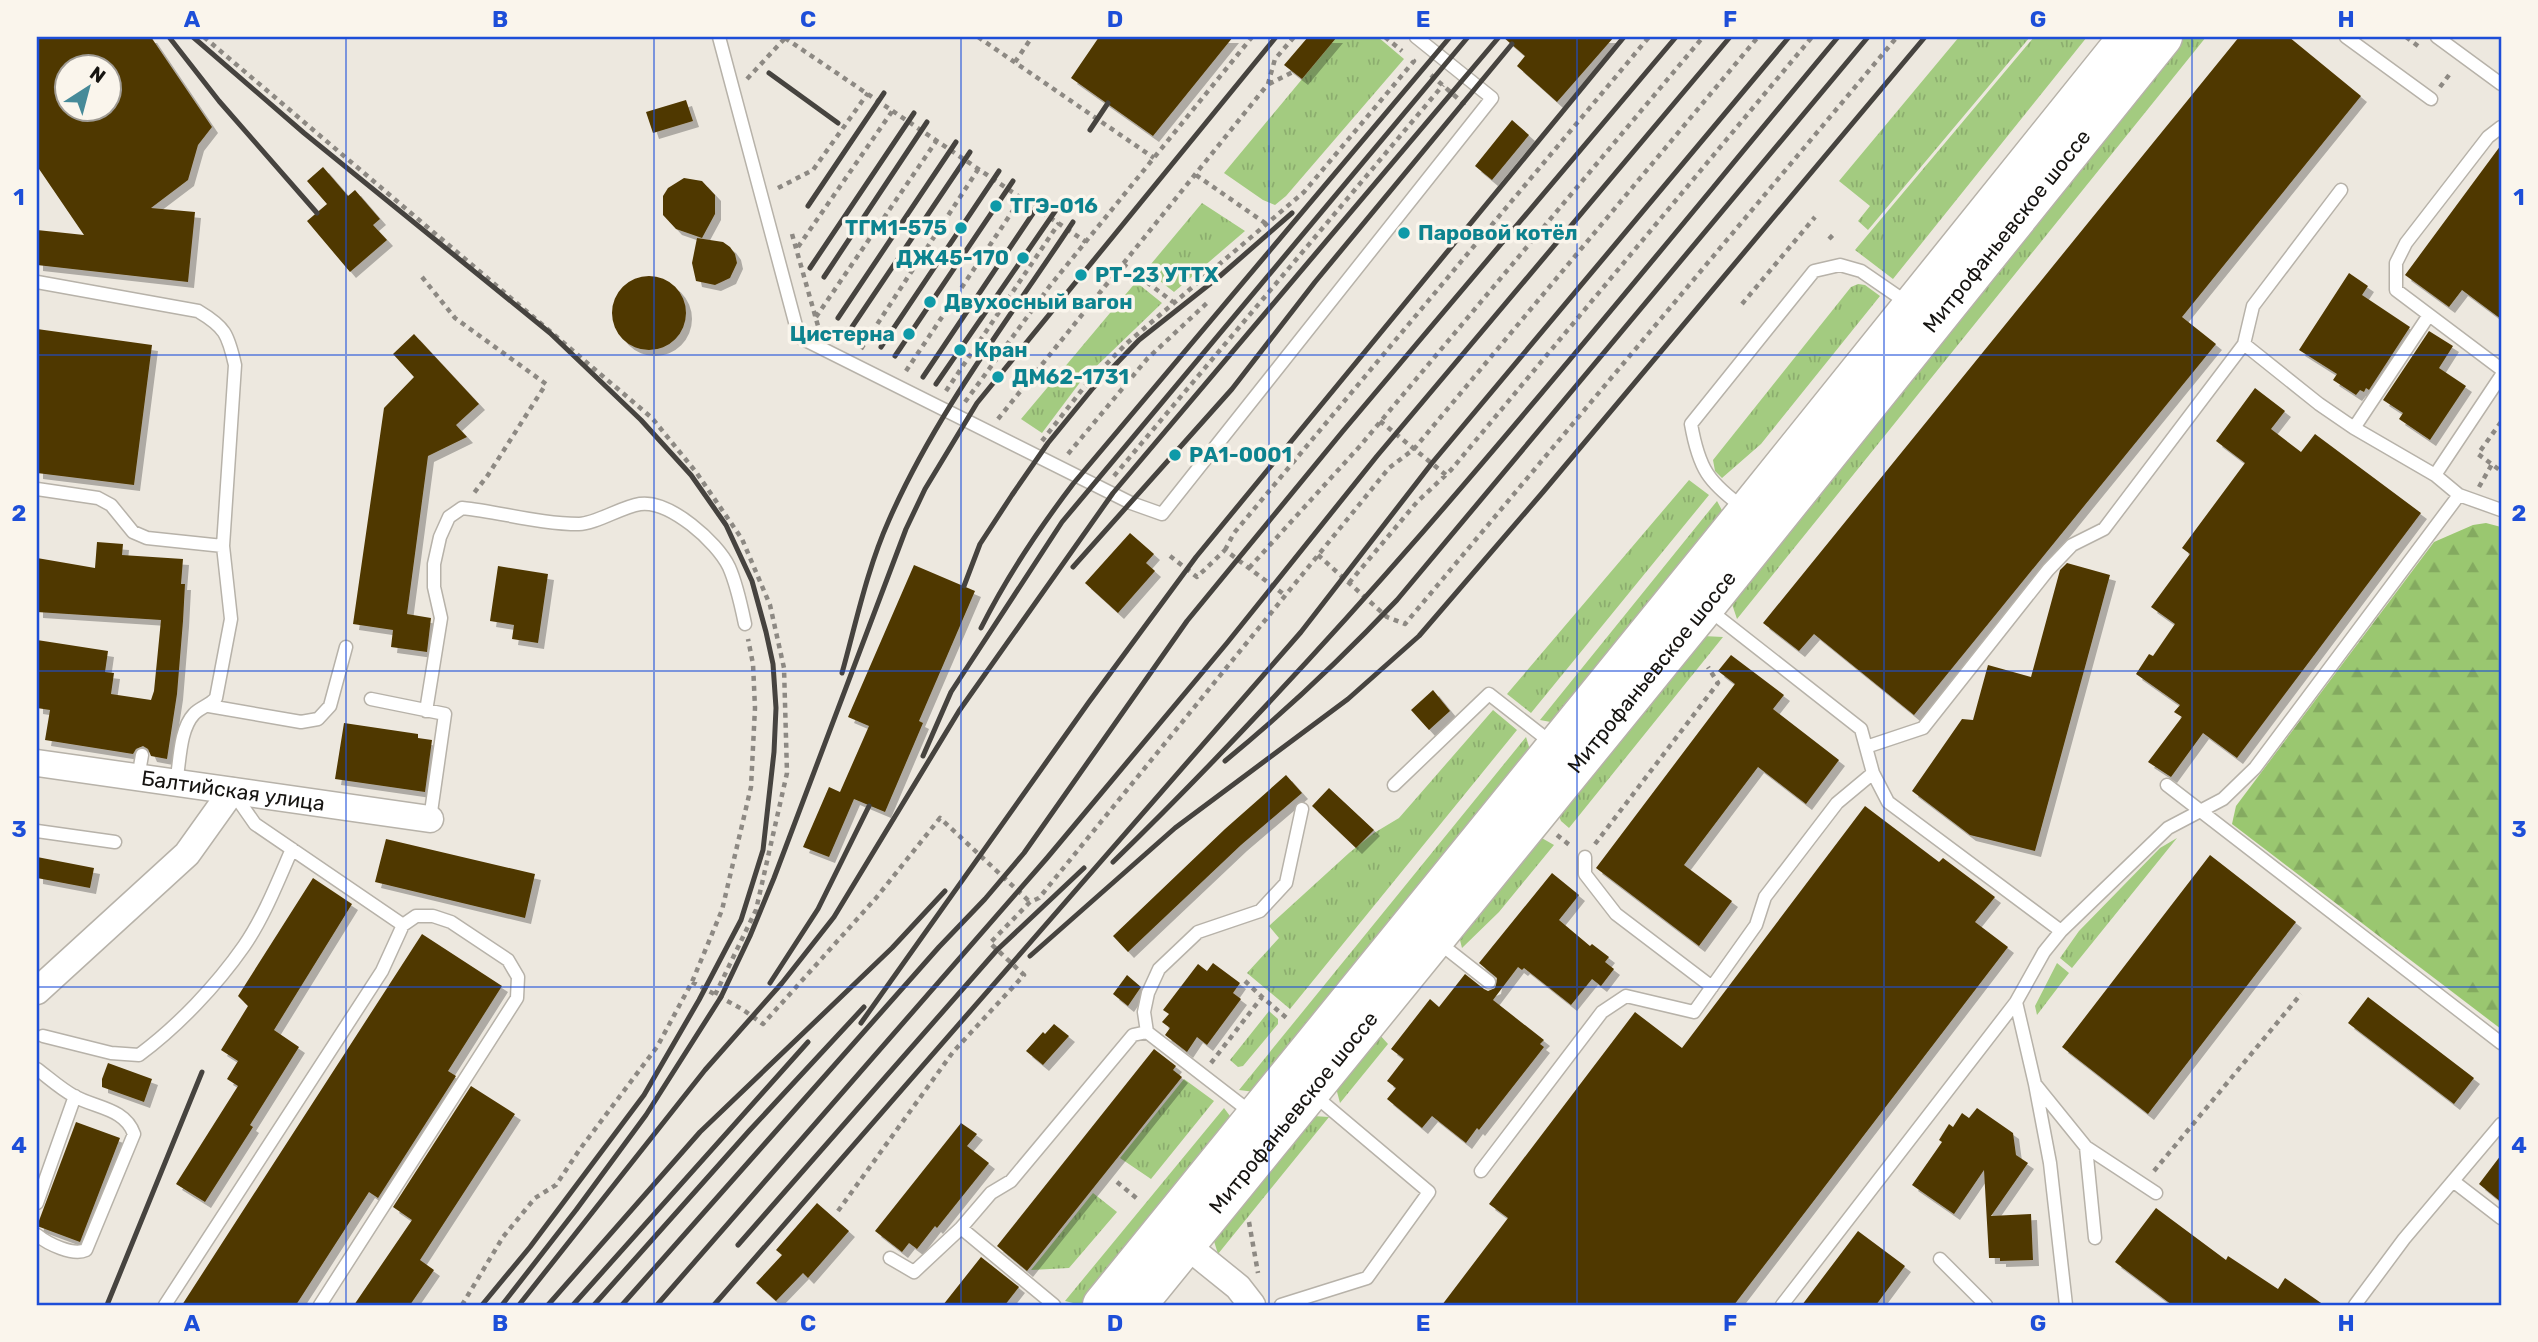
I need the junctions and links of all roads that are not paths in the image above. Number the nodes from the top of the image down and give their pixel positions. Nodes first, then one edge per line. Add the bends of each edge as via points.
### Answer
1 (719, 37) edge
2 (1416, 37) edge
3 (2128, 37) edge
4 (2163, 37) edge
5 (2346, 37) edge
6 (2437, 37) edge
7 (2501, 84) edge
8 (2431, 99) dead end
9 (2501, 127) edge
10 (2341, 190) dead end
11 (37, 282) edge
12 (1912, 306) junction
13 (2429, 315) junction
14 (2244, 344) junction
15 (2501, 369) edge
16 (2501, 376) edge
17 (2354, 428) junction
18 (2435, 475) junction
19 (37, 489) edge
20 (2459, 495) junction
21 (2501, 510) edge
22 (1747, 511) junction
23 (223, 546) junction
24 (1705, 607) junction
25 (745, 624) road end
26 (346, 647) dead end
27 (371, 699) dead end
28 (209, 706) junction
29 (426, 711) junction
30 (1556, 746) junction
31 (1866, 747) junction
32 (37, 763) edge
33 (1873, 772) junction
34 (176, 783) junction
35 (1394, 785) dead end
36 (2167, 785) dead end
37 (232, 791) junction
38 (1302, 809) dead end
39 (2199, 811) junction
40 (430, 819) joint
41 (37, 831) edge
42 (116, 842) dead end
43 (292, 849) junction
44 (1585, 857) road end
45 (403, 925) junction
46 (2062, 931) junction
47 (1435, 940) junction
48 (1489, 982) dead end
49 (1712, 987) junction
50 (37, 991) edge
51 (2016, 1002) junction
52 (1147, 1032) junction
53 (43, 1036) dead end
54 (2501, 1043) edge
55 (37, 1069) edge
56 (2035, 1084) junction
57 (1311, 1092) junction
58 (75, 1097) junction
59 (1256, 1116) junction
60 (2501, 1124) edge
61 (2086, 1147) junction
62 (1481, 1171) dead end
63 (2454, 1181) junction
64 (2156, 1193) dead end
65 (37, 1203) edge
66 (2501, 1218) edge
67 (961, 1228) junction
68 (37, 1236) edge
69 (2095, 1238) dead end
70 (1186, 1245) junction
71 (890, 1258) dead end
72 (1940, 1259) dead end
73 (1255, 1293) edge
74 (165, 1305) edge
75 (320, 1305) edge
76 (1055, 1305) edge
77 (1102, 1305) edge
78 (1137, 1305) edge
79 (1282, 1305) edge
80 (1782, 1305) edge
81 (1986, 1305) edge
82 (2066, 1305) edge
83 (2355, 1305) edge

1 - 2 lane via 799,337 1131,503 1162,514 1492,98
3 - 12 main road, Митрофаньевское шоссе
4 - 24 main road, Митрофаньевское шоссе
5 - 8 lane
6 - 7 lane
9 - 13 lane via 2438,200 2396,263 2396,290
10 - 14 lane via 2253,306
11 - 23 lane via 198,311 220,324 230,340 235,365
12 - 22 main road, Митрофаньевское шоссе
12 - 22 lane via 1861,271 1840,265 1814,271 1715,393 1691,424 1696,454 1719,491
13 - 15 lane
13 - 17 lane
14 - 17 lane
14 - 31 lane via 2104,528 2071,545 2048,570 1923,728
16 - 18 lane
17 - 18 lane
18 - 20 lane
19 - 23 lane via 98,498 111,505 133,532 147,538
20 - 21 lane
20 - 39 lane via 2255,768 2222,799
22 - 30 main road, Митрофаньевское шоссе
23 - 28 lane via 231,619 219,688
24 - 31 lane via 1861,729
24 - 47 main road, Митрофаньевское шоссе
25 - 29 lane via 728,565 715,546 671,511 642,504 582,524 461,508 449,517 434,564 441,618
26 - 28 lane via 330,706 318,719 301,722
27 - 29 lane
28 - 34 lane via 192,716 186,727
29 - 40 lane via 445,715
30 - 35 lane via 1489,694
30 - 59 main road, Митрофаньевское шоссе
31 - 33 lane
32 - 34 street, Балтийская улица via 140,766
33 - 46 lane via 1888,802
33 - 49 lane via 1837,803 1765,897 1756,925
34 - 37 street, Балтийская улица
36 - 39 lane
37 - 40 street, Балтийская улица
37 - 43 lane via 255,824
37 - 50 street via 187,854
38 - 52 lane via 1286,883 1260,911 1198,932 1159,969 1144,1012
39 - 46 lane via 2168,828
39 - 54 lane
41 - 42 lane
43 - 45 lane
43 - 53 lane via 245,945 159,1040 139,1055
44 - 49 lane via 1585,874 1616,914
45 - 74 lane via 382,971
45 - 75 lane via 416,916 451,922 508,960 518,977 517,998
46 - 51 lane
47 - 48 lane
47 - 57 main road, Митрофаньевское шоссе
49 - 62 lane via 1694,1012 1626,996 1602,1012
51 - 56 lane
51 - 80 lane
52 - 59 lane
52 - 67 lane via 1133,1035 1011,1181 991,1193
55 - 58 lane
56 - 61 lane
56 - 82 lane via 2050,1163
57 - 70 main road, Митрофаньевское шоссе
57 - 79 lane via 1429,1192 1367,1278
58 - 65 lane
58 - 68 lane via 123,1116 131,1124 132,1143 86,1251 73,1251
59 - 77 main road, Митрофаньевское шоссе
60 - 63 lane
61 - 64 lane
61 - 69 lane
63 - 66 lane
63 - 83 lane
67 - 71 lane via 914,1272
67 - 76 lane
70 - 73 street via 1238,1287
70 - 78 main road, Митрофаньевское шоссе
72 - 81 lane

